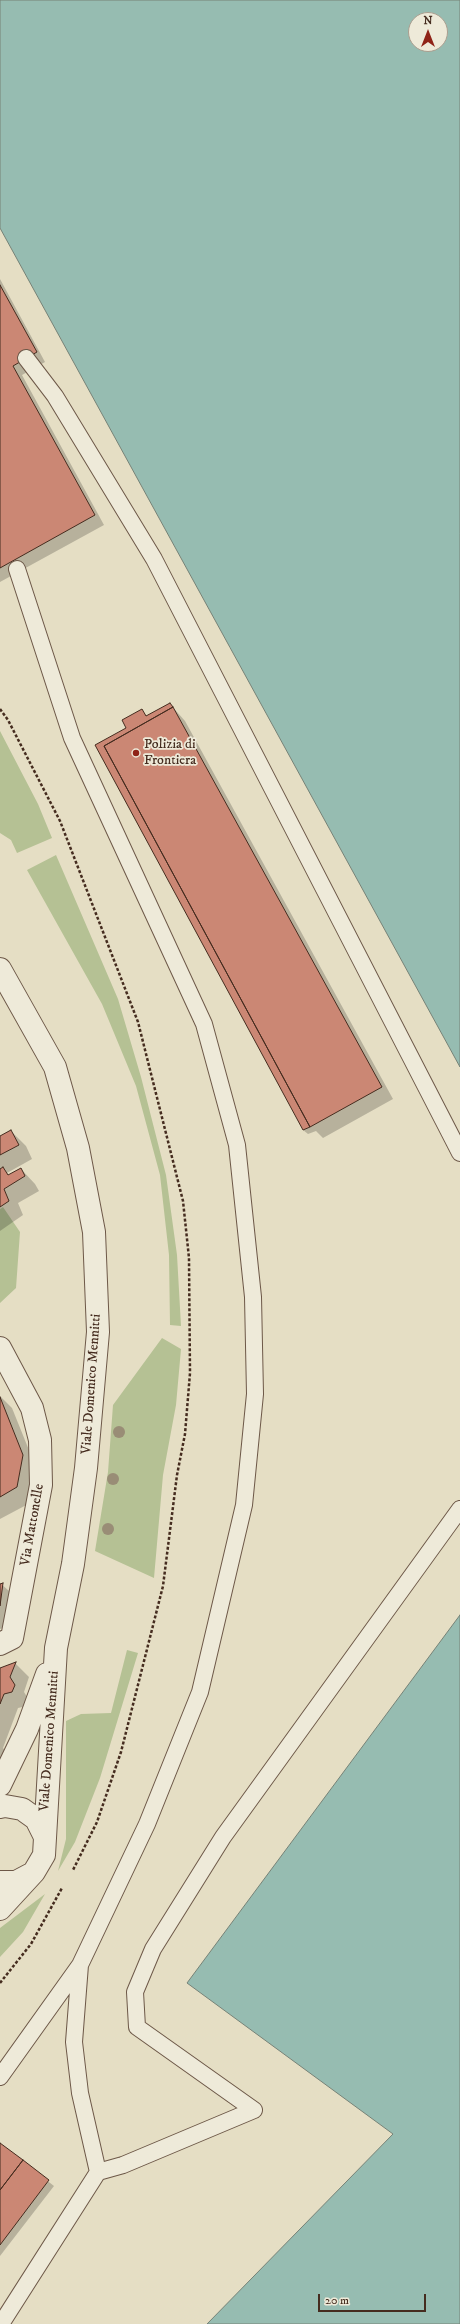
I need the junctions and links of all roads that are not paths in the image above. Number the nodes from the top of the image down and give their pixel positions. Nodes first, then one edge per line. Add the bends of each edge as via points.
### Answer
1 (26, 358) dead end
2 (17, 569) dead end
3 (0, 969) edge
4 (460, 1154) edge
5 (0, 1348) edge
6 (7, 1376) edge
7 (460, 1509) edge
8 (6, 1641) edge
9 (56, 1648) junction
10 (0, 1785) edge
11 (0, 1807) edge
12 (44, 1834) junction
13 (34, 1872) junction
14 (0, 1882) edge
15 (0, 1910) edge
16 (80, 1965) junction
17 (0, 2077) edge
18 (98, 2172) junction
19 (1, 2324) edge

1 - 4 lane via 54,396 154,559
2 - 16 lane via 72,738 204,1024 237,1145 253,1297 255,1394 244,1505 200,1692 147,1824
3 - 9 street, Viale Domenico Mennitti via 55,1067 78,1148 94,1232 98,1332 94,1385 73,1564
5 - 6 street, Via Mattonelle
6 - 8 street, Via Mattonelle via 34,1414 40,1440 41,1485
7 - 18 lane via 223,1837 153,1949 135,1992 137,2027 254,2110 123,2165
9 - 10 street, Viale Domenico Mennitti via 27,1729
9 - 12 street, Viale Domenico Mennitti
11 - 12 street via 22,1809 36,1819
12 - 13 street, Viale Domenico Mennitti via 44,1855
13 - 14 street via 16,1882
13 - 15 street
16 - 17 lane
16 - 18 lane via 74,2042 80,2093
18 - 19 lane

